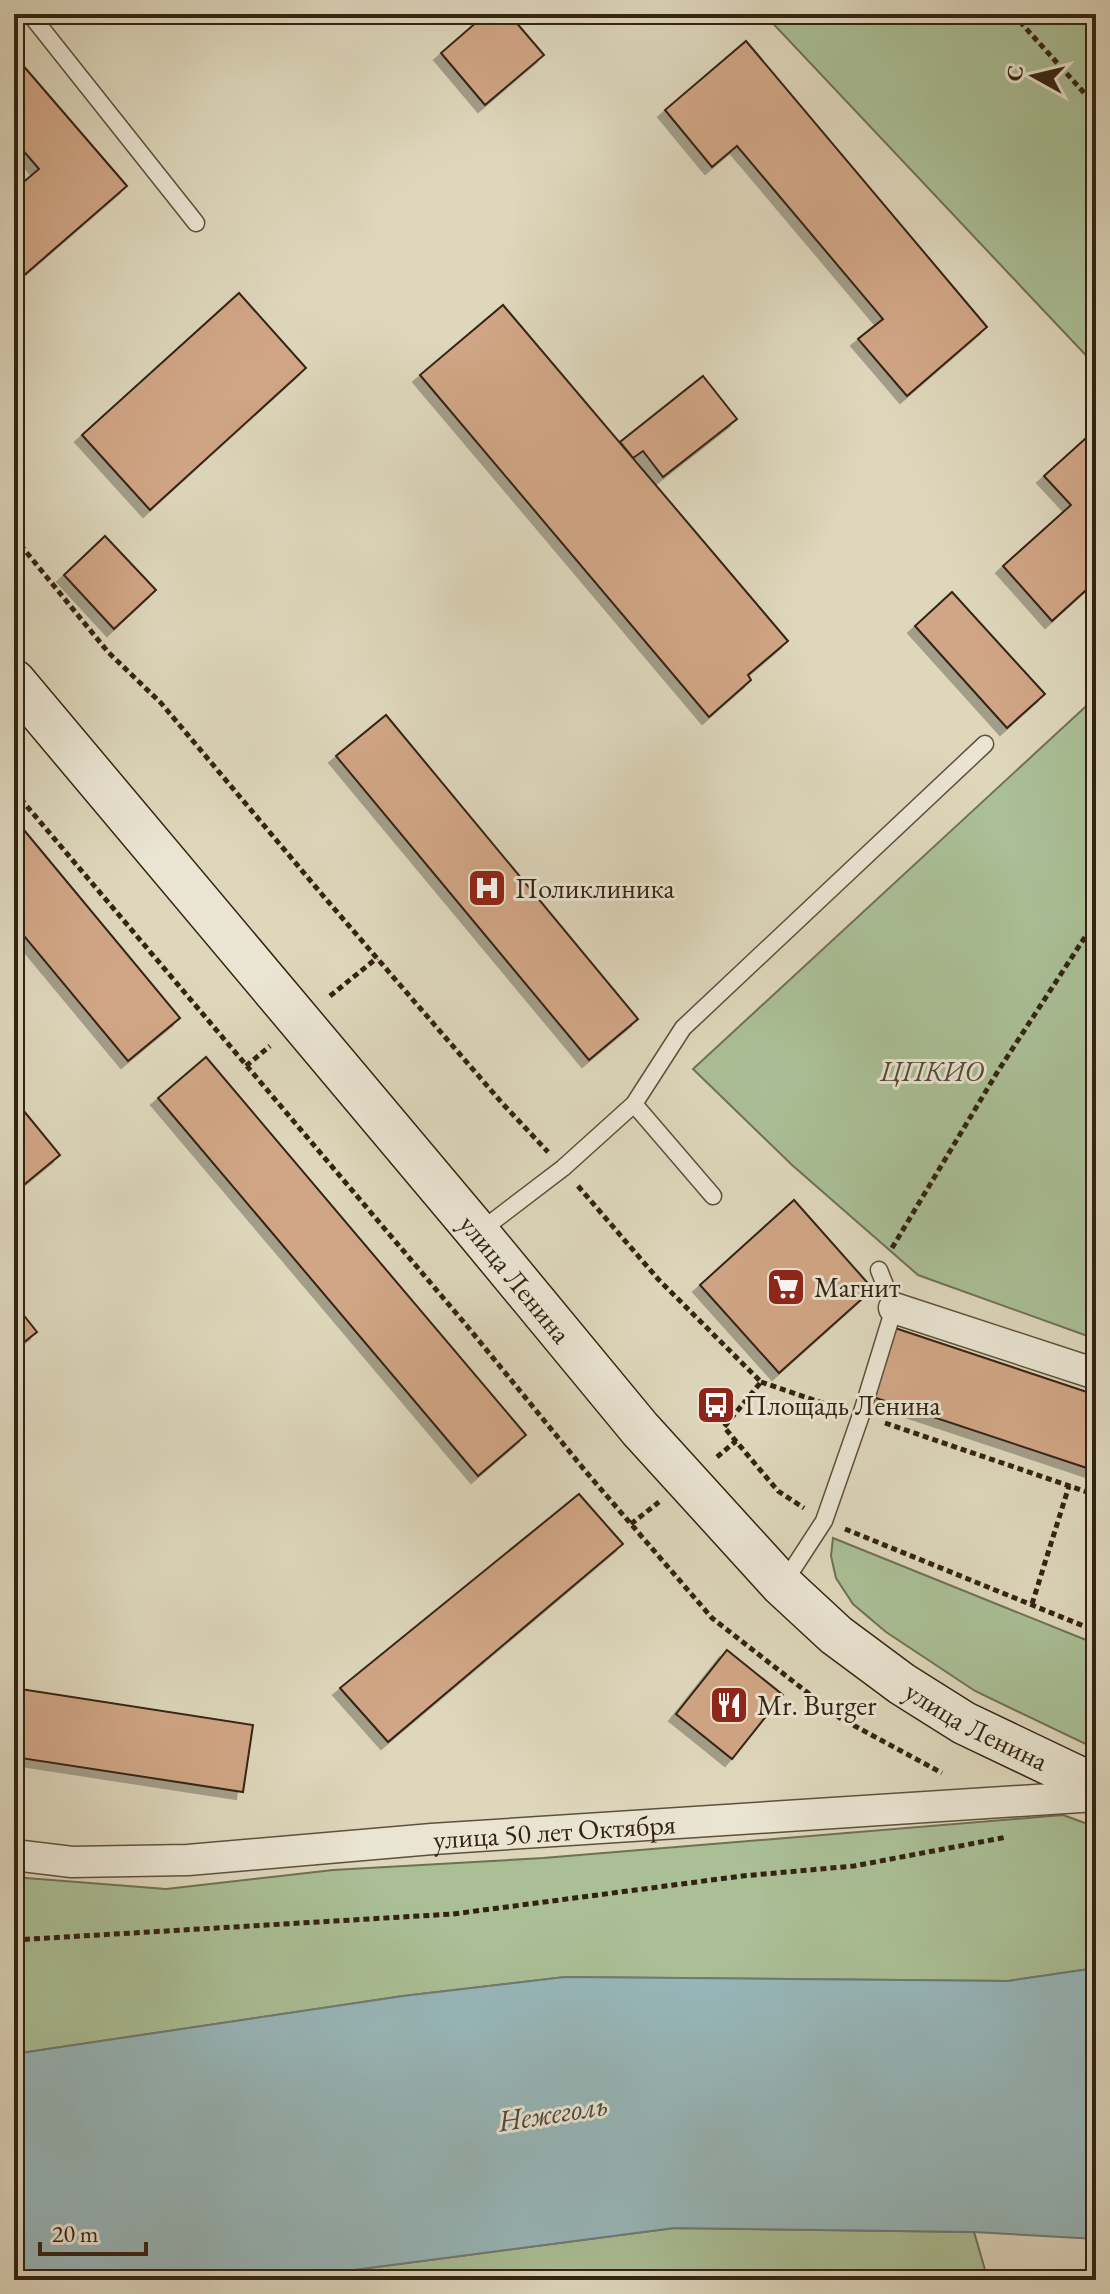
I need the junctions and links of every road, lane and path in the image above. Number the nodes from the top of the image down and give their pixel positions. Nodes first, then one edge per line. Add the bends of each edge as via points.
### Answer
1 (30, 14) edge
2 (1013, 14) edge
3 (1096, 106) edge
4 (196, 223) dead end
5 (14, 537) edge
6 (14, 681) edge
7 (985, 744) dead end
8 (14, 791) edge
9 (1096, 920) edge
10 (634, 1104) junction
11 (563, 1168) junction
12 (713, 1196) dead end
13 (478, 1233) junction
14 (879, 1270) joint
15 (894, 1308) junction
16 (1096, 1374) edge
17 (761, 1382) junction
18 (861, 1415) junction
19 (1069, 1486) junction
20 (1096, 1495) edge
21 (824, 1521) junction
22 (782, 1585) junction
23 (1032, 1604) junction
24 (1096, 1631) edge
25 (944, 1774) dead end
26 (1096, 1786) edge
27 (1096, 1796) edge
28 (1009, 1837) dead end
29 (14, 1855) edge
30 (14, 1940) edge

1 - 4 lane
2 - 3 path
5 - 11 path via 108,652 161,703
6 - 13 street, улица Ленина
7 - 10 lane via 683,1028
8 - 25 path via 712,1618 840,1718
9 - 14 path
10 - 11 lane
10 - 12 lane
11 - 13 lane
11 - 17 path via 658,1279
13 - 22 street, улица Ленина via 640,1429
14 - 15 lane
15 - 16 street
15 - 18 lane
17 - 18 path
17 - 21 path via 724,1427 778,1491
18 - 19 path
18 - 21 lane
19 - 20 path
19 - 23 path
21 - 22 lane
21 - 23 path
22 - 26 street, улица Ленина via 836,1635 902,1684 964,1723
23 - 24 path
27 - 29 street, улица 50 лет Октября via 188,1860 72,1862
28 - 30 path via 854,1866 453,1914

